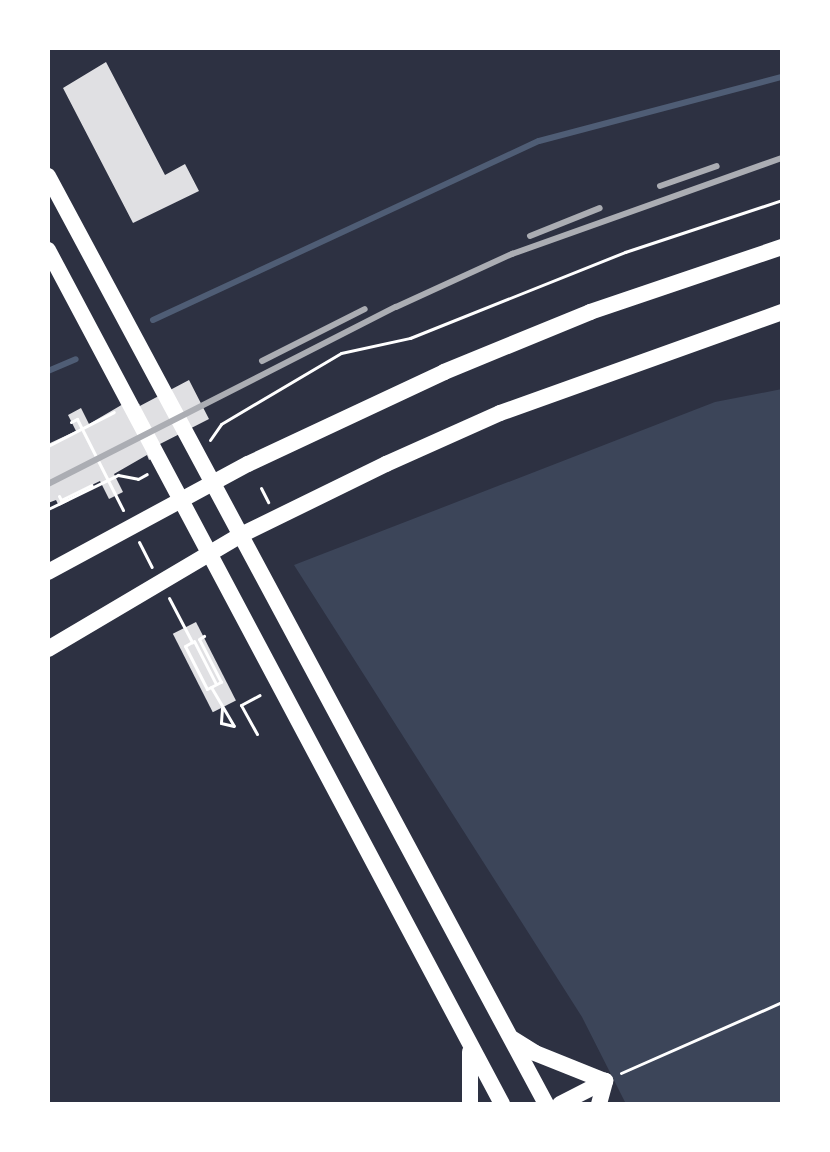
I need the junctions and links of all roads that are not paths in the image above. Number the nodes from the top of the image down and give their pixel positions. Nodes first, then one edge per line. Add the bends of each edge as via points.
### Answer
1 (48, 176) edge
2 (782, 247) edge
3 (48, 250) edge
4 (782, 312) edge
5 (213, 483) junction
6 (183, 499) junction
7 (239, 536) junction
8 (209, 552) junction
9 (48, 572) edge
10 (48, 649) edge
11 (506, 1031) junction
12 (467, 1039) junction
13 (605, 1081) junction
14 (470, 1104) edge
15 (502, 1104) edge
16 (546, 1104) edge
17 (560, 1104) edge
18 (599, 1104) edge

1 - 5 main road
2 - 5 main road via 685,277 494,350
3 - 6 main road
4 - 7 main road via 500,413
5 - 6 main road
5 - 7 main road
6 - 8 main road
6 - 9 main road
7 - 8 main road
7 - 11 main road
8 - 10 main road
8 - 12 main road
11 - 13 main road via 535,1053
11 - 16 main road
12 - 14 main road via 474,1081
12 - 15 main road
13 - 17 main road
13 - 18 main road

